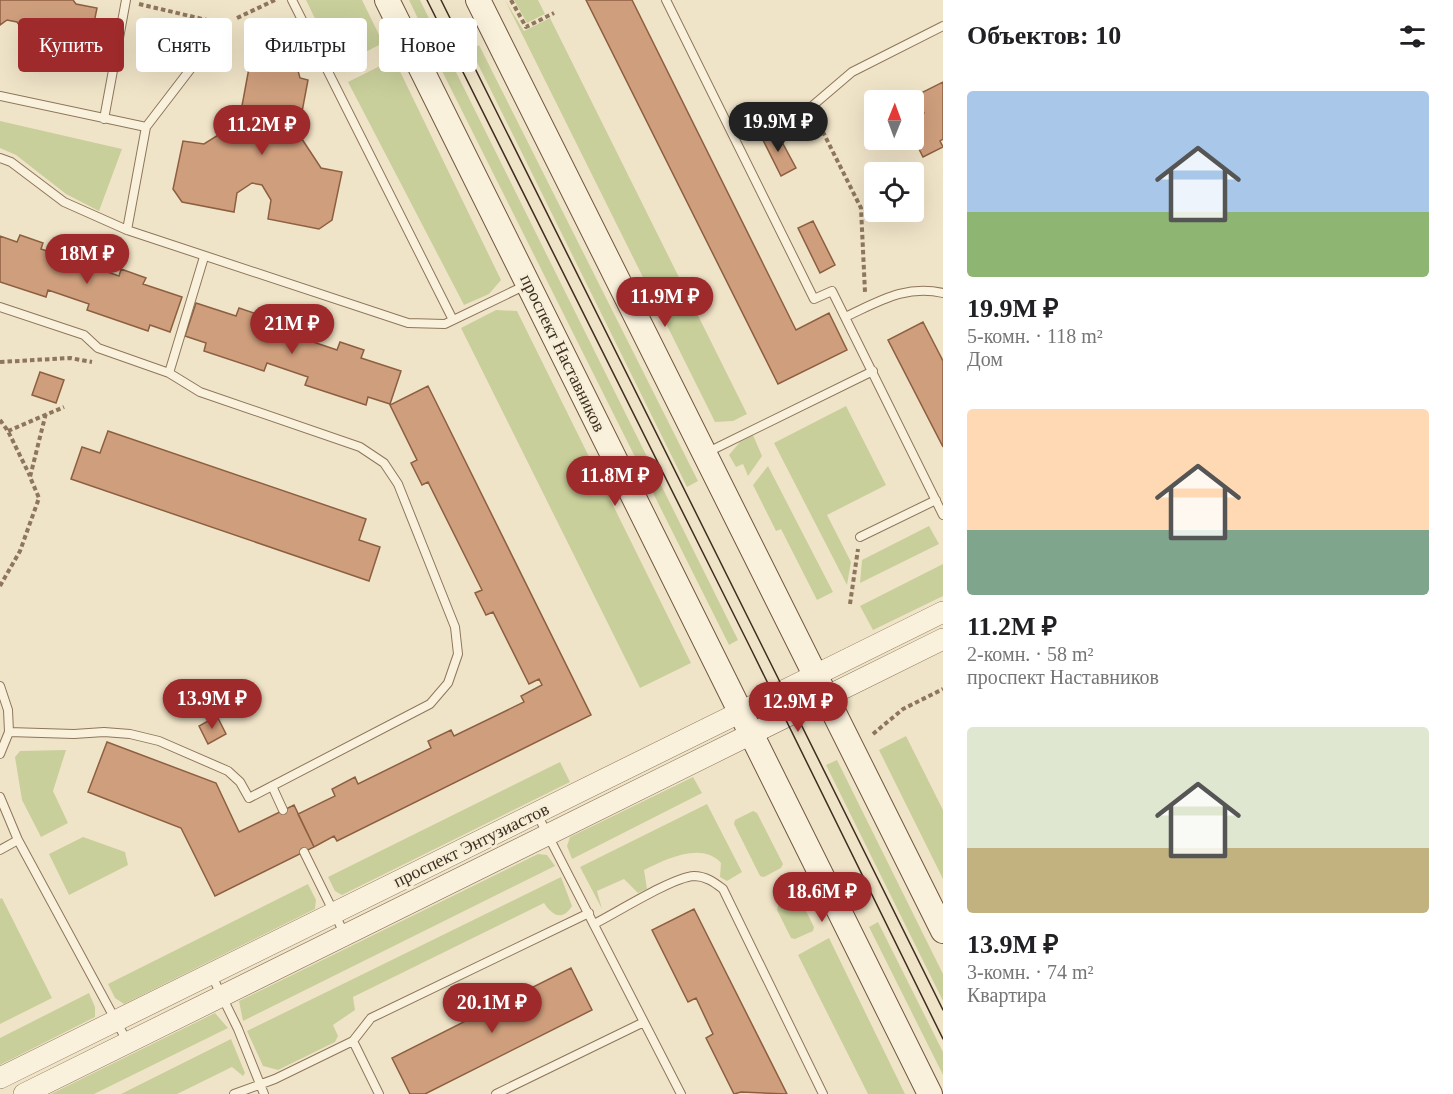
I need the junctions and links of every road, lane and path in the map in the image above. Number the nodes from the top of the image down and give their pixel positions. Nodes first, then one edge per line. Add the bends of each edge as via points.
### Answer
1 (275, 0) edge
2 (291, 0) edge
3 (387, 0) edge
4 (478, 0) edge
5 (511, 0) edge
6 (666, 0) edge
7 (126, 1) edge
8 (554, 13) dead end
9 (199, 18) edge
10 (232, 21) edge
11 (943, 26) edge
12 (189, 72) edge
13 (0, 96) edge
14 (811, 107) junction
15 (104, 119) junction
16 (146, 128) junction
17 (738, 142) junction
18 (0, 158) edge
19 (127, 230) junction
20 (204, 257) junction
21 (528, 284) junction
22 (943, 293) edge
23 (0, 307) edge
24 (865, 308) junction
25 (845, 317) junction
26 (453, 320) junction
27 (0, 362) edge
28 (92, 362) dead end
29 (873, 371) junction
30 (169, 373) junction
31 (64, 407) dead end
32 (46, 414) junction
33 (0, 420) edge
34 (8, 431) junction
35 (705, 454) junction
36 (30, 477) junction
37 (936, 500) junction
38 (943, 515) edge
39 (860, 537) joint
40 (0, 586) edge
41 (850, 604) dead end
42 (943, 612) edge
43 (943, 639) edge
44 (815, 675) junction
45 (0, 686) edge
46 (943, 689) edge
47 (826, 698) junction
48 (740, 711) junction
49 (9, 732) junction
50 (752, 734) junction
51 (873, 734) dead end
52 (0, 754) edge
53 (272, 786) junction
54 (0, 797) edge
55 (283, 810) dead end
56 (537, 813) junction
57 (548, 836) junction
58 (18, 840) junction
59 (0, 850) edge
60 (304, 852) dead end
61 (334, 912) junction
62 (589, 914) junction
63 (594, 924) junction
64 (943, 931) edge
65 (345, 935) junction
66 (210, 973) junction
67 (222, 996) junction
68 (117, 1021) junction
69 (644, 1022) junction
70 (352, 1041) junction
71 (128, 1043) junction
72 (0, 1078) edge
73 (260, 1084) junction
74 (24, 1094) edge
75 (234, 1094) edge
76 (264, 1094) edge
77 (380, 1094) edge
78 (496, 1094) edge
79 (681, 1094) edge
80 (823, 1094) edge
81 (930, 1094) edge

1 - 10 path
2 - 26 lane
3 - 21 main road, проспект Наставников
4 - 35 main road
5 - 8 path via 526,27
6 - 17 lane
7 - 9 path
7 - 15 lane
11 - 14 lane via 852,72
12 - 16 lane
13 - 15 lane
14 - 17 path
14 - 24 path via 861,208
15 - 16 lane
16 - 19 lane
17 - 25 lane via 814,299 832,291
18 - 19 lane via 64,202
19 - 20 lane
20 - 26 lane via 408,323 445,324
20 - 30 lane
21 - 26 lane
21 - 48 main road, проспект Наставников
22 - 24 lane via 899,292
23 - 30 lane via 84,335 98,348
24 - 25 lane
25 - 29 lane
27 - 28 path via 70,358
29 - 35 lane
29 - 37 lane
30 - 53 lane via 200,392 360,447 384,463 398,484 455,627 458,654 448,683 430,704
31 - 32 path
32 - 34 path
32 - 36 path
33 - 34 path
34 - 36 path
35 - 44 main road
36 - 40 path via 39,498 20,551
37 - 38 lane
37 - 39 lane
39 - 41 path
42 - 44 street, проспект Энтузиастов
43 - 47 street, проспект Энтузиастов
44 - 47 main road
44 - 48 street, проспект Энтузиастов
45 - 49 lane via 8,710
46 - 51 path via 903,710
47 - 50 street, проспект Энтузиастов
47 - 64 main road
48 - 50 main road, проспект Наставников
48 - 56 street, проспект Энтузиастов
49 - 52 lane
49 - 53 lane via 130,734 213,762 240,782 249,798
50 - 57 street, проспект Энтузиастов
50 - 81 main road, проспект Наставников
53 - 55 lane
54 - 58 lane
56 - 57 lane
56 - 61 street, проспект Энтузиастов
57 - 62 lane
57 - 65 street, проспект Энтузиастов
58 - 59 lane
58 - 68 lane
60 - 61 lane
61 - 65 lane
61 - 66 street, проспект Энтузиастов
62 - 63 lane
62 - 70 lane via 371,1018
63 - 69 lane
63 - 80 lane via 694,876 709,879 723,889
65 - 67 street, проспект Энтузиастов
66 - 67 lane
66 - 68 street, проспект Энтузиастов
67 - 71 street, проспект Энтузиастов
67 - 73 lane
68 - 71 lane
68 - 72 street, проспект Энтузиастов
69 - 78 lane
69 - 79 lane
70 - 73 lane
70 - 77 lane
71 - 74 street, проспект Энтузиастов
73 - 75 lane
73 - 76 lane

